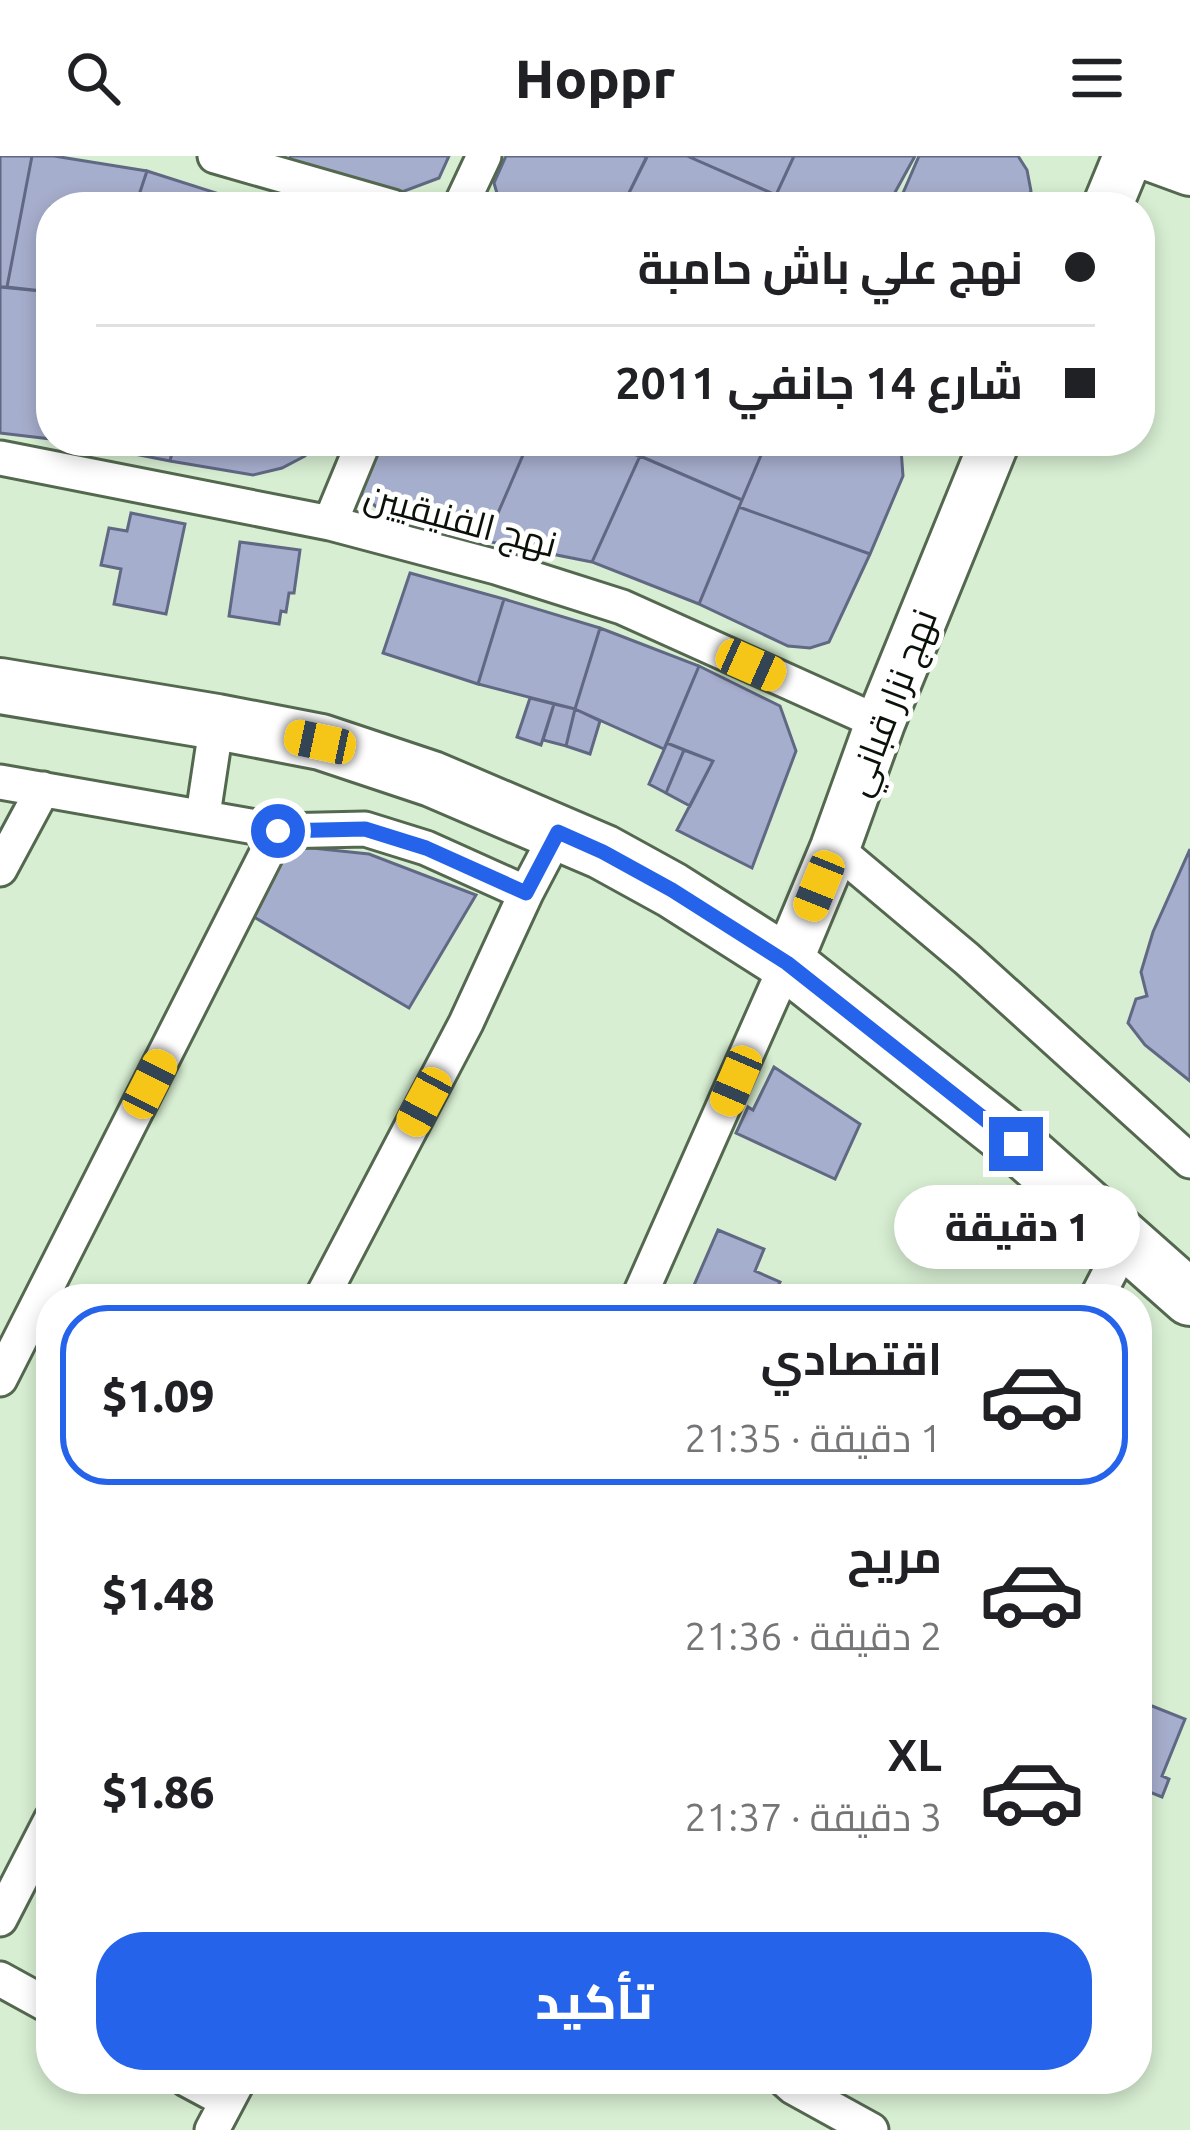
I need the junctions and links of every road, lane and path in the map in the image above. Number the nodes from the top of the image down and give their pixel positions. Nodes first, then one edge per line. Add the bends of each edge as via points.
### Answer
1 (215, 156) edge
2 (484, 156) edge
3 (1129, 156) edge
4 (1149, 156) edge
5 (1190, 171) edge
6 (341, 192) edge
7 (467, 192) edge
8 (1113, 192) edge
9 (358, 456) edge
10 (977, 456) edge
11 (0, 458) edge
12 (330, 524) junction
13 (0, 686) edge
14 (217, 722) junction
15 (880, 723) junction
16 (0, 782) edge
17 (43, 789) junction
18 (203, 815) junction
19 (278, 831) junction
20 (558, 832) junction
21 (835, 848) junction
22 (0, 868) edge
23 (526, 893) junction
24 (787, 963) junction
25 (1190, 1161) edge
26 (1125, 1243) junction
27 (48, 1284) edge
28 (329, 1284) edge
29 (645, 1284) edge
30 (1104, 1284) edge
31 (1190, 1298) edge
32 (36, 1308) edge
33 (0, 1379) edge
34 (36, 1849) edge
35 (0, 1919) edge
36 (0, 1979) edge
37 (36, 1999) edge
38 (806, 2094) edge
39 (871, 2130) edge

1 - 6 street
2 - 7 street
3 - 8 main road
4 - 5 main road
9 - 12 street
10 - 15 main road, نهج نزار قباني
11 - 12 street, نهج الفنيقيين
12 - 15 street, نهج الفنيقيين via 622,607
13 - 14 main road
14 - 18 street
14 - 20 main road via 320,742
15 - 21 main road, نهج نزار قباني
16 - 17 street
17 - 18 street
17 - 22 street
18 - 19 street
19 - 23 street via 365,829
19 - 27 street
20 - 23 street
20 - 24 main road via 672,890
21 - 24 main road, نهج نزار قباني
21 - 25 street
23 - 28 street
24 - 26 main road via 1016,1144
24 - 29 street
26 - 30 street
26 - 31 main road
32 - 33 street
34 - 35 street
36 - 37 street
38 - 39 street

